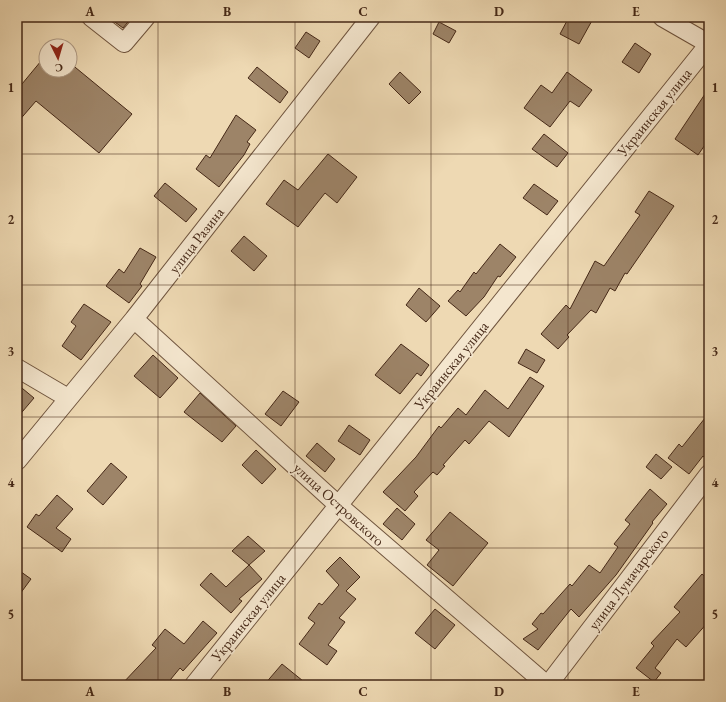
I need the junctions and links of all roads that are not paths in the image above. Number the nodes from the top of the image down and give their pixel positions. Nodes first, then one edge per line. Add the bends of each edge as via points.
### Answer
1 (91, 17) edge
2 (146, 17) edge
3 (371, 17) edge
4 (662, 17) edge
5 (709, 44) edge
6 (134, 319) junction
7 (17, 368) edge
8 (68, 398) junction
9 (17, 461) edge
10 (709, 474) edge
11 (338, 505) junction
12 (194, 685) edge
13 (547, 685) edge

1 - 2 street via 124,43
3 - 6 street, улица Разина
4 - 5 street
5 - 11 street, Украинская улица
6 - 8 street, улица Разина
6 - 11 street, улица Островского
7 - 8 street
8 - 9 street, улица Разина
10 - 13 street, улица Луначарского
11 - 12 street, Украинская улица
11 - 13 street, улица Островского

